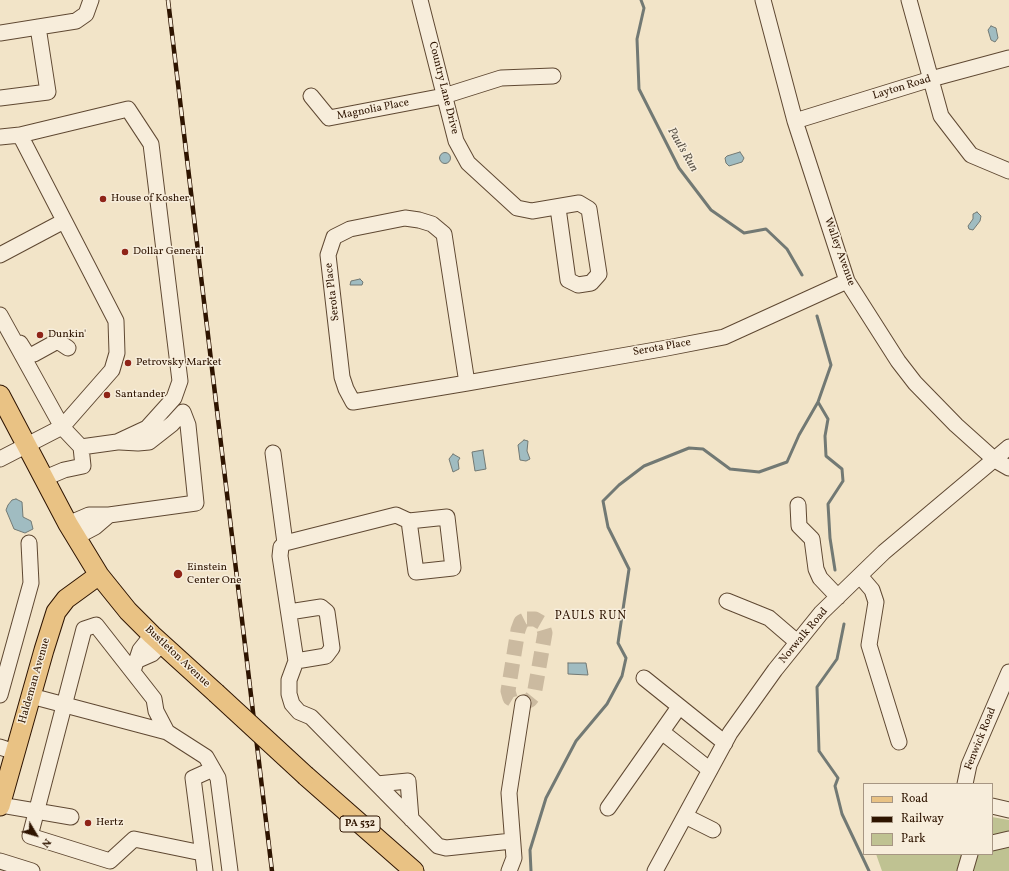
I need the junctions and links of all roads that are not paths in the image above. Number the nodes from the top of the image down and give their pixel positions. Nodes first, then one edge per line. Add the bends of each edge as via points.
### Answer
1 (91, 0) edge
2 (420, 0) edge
3 (763, 0) edge
4 (909, 0) edge
5 (38, 27) junction
6 (0, 33) edge
7 (1009, 58) edge
8 (553, 76) dead end
9 (931, 79) junction
10 (311, 96) dead end
11 (444, 96) junction
12 (0, 98) edge
13 (795, 121) junction
14 (20, 135) junction
15 (0, 137) edge
16 (1009, 171) edge
17 (558, 208) junction
18 (64, 221) junction
19 (0, 256) edge
20 (847, 281) junction
21 (4, 318) edge
22 (68, 348) dead end
23 (467, 383) junction
24 (0, 395) edge
25 (62, 427) junction
26 (117, 442) junction
27 (28, 446) junction
28 (81, 447) junction
29 (1009, 447) edge
30 (272, 453) dead end
31 (0, 459) edge
32 (995, 460) junction
33 (1009, 468) edge
34 (45, 478) junction
35 (798, 505) dead end
36 (409, 521) dead end
37 (72, 530) junction
38 (30, 543) dead end
39 (285, 543) junction
40 (99, 574) junction
41 (860, 576) junction
42 (838, 597) junction
43 (727, 601) dead end
44 (289, 612) junction
45 (157, 640) junction
46 (797, 642) junction
47 (296, 661) junction
48 (135, 666) junction
49 (1009, 672) edge
50 (644, 678) dead end
51 (0, 695) edge
52 (30, 696) junction
53 (523, 703) dead end
54 (64, 705) junction
55 (679, 707) junction
56 (167, 732) junction
57 (662, 732) junction
58 (899, 742) dead end
59 (724, 743) junction
60 (8, 749) edge
61 (213, 769) junction
62 (710, 770) junction
63 (965, 783) edge
64 (377, 784) junction
65 (0, 806) edge
66 (993, 806) edge
67 (608, 808) dead end
68 (1009, 810) edge
69 (37, 811) junction
70 (685, 816) junction
71 (72, 817) dead end
72 (411, 819) junction
73 (713, 830) dead end
74 (1009, 839) edge
75 (512, 841) junction
76 (993, 843) edge
77 (202, 853) junction
78 (970, 855) edge
79 (0, 861) edge
80 (15, 868) edge
81 (32, 871) edge
82 (205, 871) edge
83 (230, 871) edge
84 (414, 871) edge
85 (509, 871) edge
86 (654, 871) edge
87 (965, 871) edge

1 - 5 street via 86,14 76,21
2 - 11 street, Country Lane Drive
3 - 13 street, Walley Avenue
4 - 9 street
5 - 6 street
5 - 12 street via 48,92
7 - 9 street, Layton Road
8 - 11 street via 501,78
9 - 13 street, Layton Road
9 - 16 street via 941,116 971,155
10 - 11 street, Magnolia Place via 329,118
11 - 17 street, Country Lane Drive via 456,141 468,163 517,208 532,211
13 - 20 street, Walley Avenue
14 - 15 street
14 - 18 street
14 - 26 street via 128,109 151,144 180,380 174,398 147,428
17 - 17 street, Country Lane Drive via 568,280 578,285 591,283 600,274 589,209 579,203
18 - 19 street
18 - 25 street via 116,321 117,353 112,370
20 - 23 street, Serota Place via 724,337
20 - 32 street, Walley Avenue via 915,383
21 - 22 street via 29,355 59,342
21 - 25 street
23 - 23 street, Serota Place via 354,402 342,377 328,255 334,237 350,229 405,218 432,224 444,234
24 - 27 main road, Bustleton Avenue / PA 532
25 - 27 street
25 - 28 street
26 - 28 street
26 - 37 street via 149,442 183,412 188,425 196,503 110,515 95,526
27 - 31 street
27 - 34 main road, Bustleton Avenue / PA 532
28 - 34 street via 83,466
29 - 32 street, Norwalk Road
30 - 39 street
32 - 33 street, Walley Avenue
32 - 41 street, Norwalk Road via 884,552
34 - 37 main road, Bustleton Avenue / PA 532
35 - 42 street via 799,526 812,539 816,569 820,578
36 - 39 street via 396,516
37 - 40 main road, Bustleton Avenue / PA 532
38 - 51 street via 31,583
39 - 44 street via 281,547 280,556
40 - 45 main road, Bustleton Avenue / PA 532 via 128,611
40 - 52 main road, Haldeman Avenue via 66,599 56,612
41 - 42 street, Norwalk Road
41 - 58 street via 872,590 876,602 869,645
42 - 46 street, Norwalk Road
43 - 46 street via 769,618
44 - 47 street
44 - 47 street via 321,606 327,612 332,648 326,656
45 - 48 street via 152,654
45 - 84 main road, Bustleton Avenue / PA 532, bridge
46 - 59 street, Norwalk Road
47 - 64 street via 289,680 292,704 299,712 311,717
48 - 54 street via 96,625 84,628
48 - 56 street via 154,699 156,711
49 - 63 street, Fenwick Road via 969,765
50 - 55 street
52 - 54 street
52 - 60 main road, Haldeman Avenue
53 - 75 street via 509,793
54 - 56 street
54 - 69 street
55 - 57 street
55 - 59 street
56 - 61 street via 206,757
57 - 62 street
57 - 67 street
59 - 62 street, Norwalk Road
60 - 65 main road, Haldeman Avenue
61 - 77 street via 193,778
61 - 83 street via 218,778
62 - 70 street, Norwalk Road
64 - 72 street
64 - 72 street via 408,781
65 - 69 street
66 - 68 street
69 - 71 street
69 - 77 street via 30,836 110,861 134,839
70 - 73 street
70 - 86 street, Norwalk Road
72 - 75 street via 438,846 446,848
74 - 76 street
75 - 85 street via 514,858
77 - 82 street
78 - 87 street
79 - 80 street
80 - 81 street

